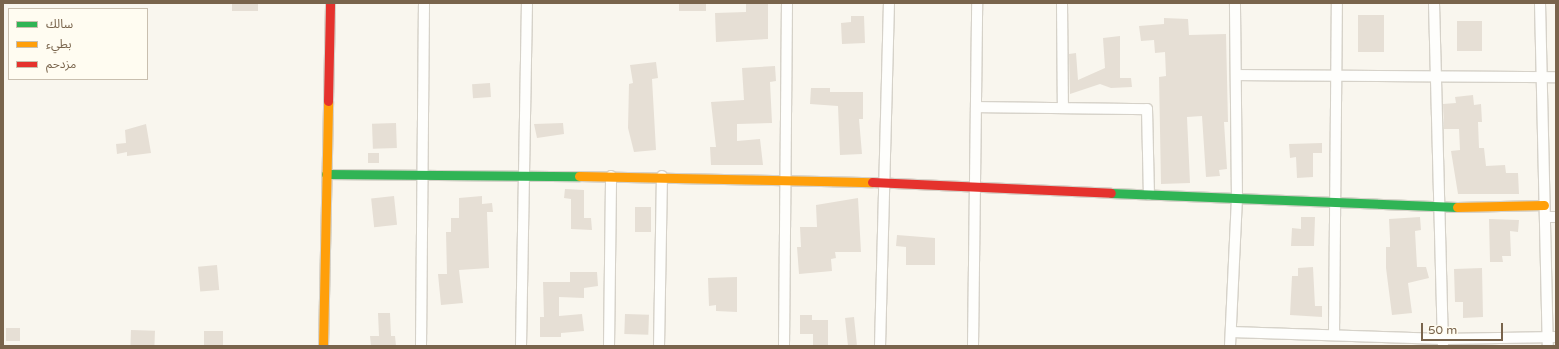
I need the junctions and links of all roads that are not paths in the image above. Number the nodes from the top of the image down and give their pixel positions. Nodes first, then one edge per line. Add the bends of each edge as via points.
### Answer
1 (330, 3) edge
2 (424, 3) edge
3 (527, 3) edge
4 (786, 3) edge
5 (889, 3) edge
6 (977, 3) edge
7 (1062, 3) edge
8 (1235, 3) edge
9 (1337, 3) edge
10 (1434, 3) edge
11 (1540, 3) edge
12 (1236, 75) junction
13 (1336, 77) junction
14 (1542, 77) junction
15 (1556, 77) edge
16 (1436, 78) junction
17 (976, 107) junction
18 (1063, 108) junction
19 (326, 174) junction
20 (422, 174) junction
21 (522, 175) junction
22 (611, 176) junction
23 (662, 176) junction
24 (784, 178) junction
25 (884, 182) junction
26 (976, 187) junction
27 (1149, 195) junction
28 (1237, 199) junction
29 (1335, 204) junction
30 (1544, 205) junction
31 (1439, 208) junction
32 (1545, 217) junction
33 (1556, 217) edge
34 (1231, 332) junction
35 (1334, 335) junction
36 (1551, 340) edge
37 (1443, 343) edge
38 (323, 346) edge
39 (421, 346) edge
40 (521, 346) edge
41 (609, 346) edge
42 (659, 346) edge
43 (784, 346) edge
44 (880, 346) edge
45 (973, 346) edge
46 (1230, 346) edge

1 - 19 street
2 - 20 street
3 - 21 street
4 - 24 street
5 - 25 street
6 - 17 street
7 - 18 street
8 - 12 street
9 - 13 street
10 - 16 street
11 - 14 street
12 - 13 street
12 - 28 street
13 - 16 street
13 - 29 street
14 - 15 street
14 - 16 street
14 - 30 street
16 - 31 street
17 - 18 street
17 - 26 street
18 - 27 street via 1147,109
19 - 20 street
19 - 38 street
20 - 21 street
20 - 39 street
21 - 22 street
21 - 40 street
22 - 23 street
22 - 41 street
23 - 24 street
23 - 42 street
24 - 25 street
24 - 43 street
25 - 26 street
25 - 44 street
26 - 27 street
26 - 45 street
27 - 28 street
28 - 29 street
28 - 34 street
29 - 31 street
29 - 35 street
30 - 31 street
30 - 32 street
31 - 37 street
32 - 33 street
32 - 36 street
34 - 35 street
34 - 46 street
35 - 37 street
36 - 37 street

